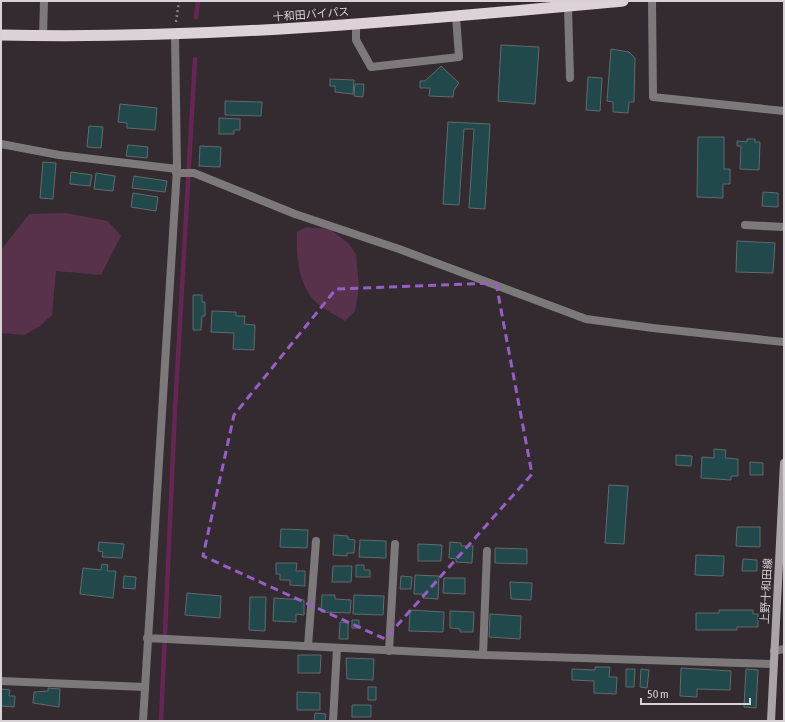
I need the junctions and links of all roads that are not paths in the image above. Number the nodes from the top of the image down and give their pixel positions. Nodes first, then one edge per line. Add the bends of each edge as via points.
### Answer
1 (44, 1) edge
2 (622, 1) edge
3 (652, 1) edge
4 (568, 6) junction
5 (456, 16) junction
6 (356, 24) junction
7 (1, 35) edge
8 (175, 35) junction
9 (43, 36) junction
10 (570, 78) dead end
11 (784, 111) edge
12 (1, 144) edge
13 (179, 172) junction
14 (745, 225) dead end
15 (784, 227) edge
16 (784, 342) edge
17 (784, 463) edge
18 (316, 541) dead end
19 (396, 544) dead end
20 (487, 551) dead end
21 (147, 638) junction
22 (308, 646) junction
23 (337, 648) junction
24 (784, 649) edge
25 (389, 650) junction
26 (774, 650) junction
27 (483, 655) junction
28 (774, 664) junction
29 (1, 681) edge
30 (145, 687) junction
31 (143, 721) edge
32 (333, 721) edge
33 (771, 721) edge

1 - 9 street
2 - 4 highway, 十和田バイパス
3 - 11 street via 653,98
4 - 5 highway, 十和田バイパス
4 - 10 street
5 - 6 highway, 十和田バイパス
5 - 6 street via 459,57 371,67 356,40
6 - 8 highway, 十和田バイパス
7 - 9 highway, 十和田バイパス
8 - 9 highway, 十和田バイパス
8 - 13 street
12 - 13 street
13 - 16 street via 194,173 296,214 399,249 586,319
13 - 21 street
14 - 15 street
17 - 26 main road, 上野十和田線
18 - 22 street
19 - 25 street
20 - 27 street
21 - 22 street
21 - 30 street
22 - 23 street
23 - 25 street
23 - 32 street
24 - 26 street
25 - 27 street
26 - 28 main road, 上野十和田線
27 - 28 street
28 - 33 main road, 上野十和田線
29 - 30 street
30 - 31 street

